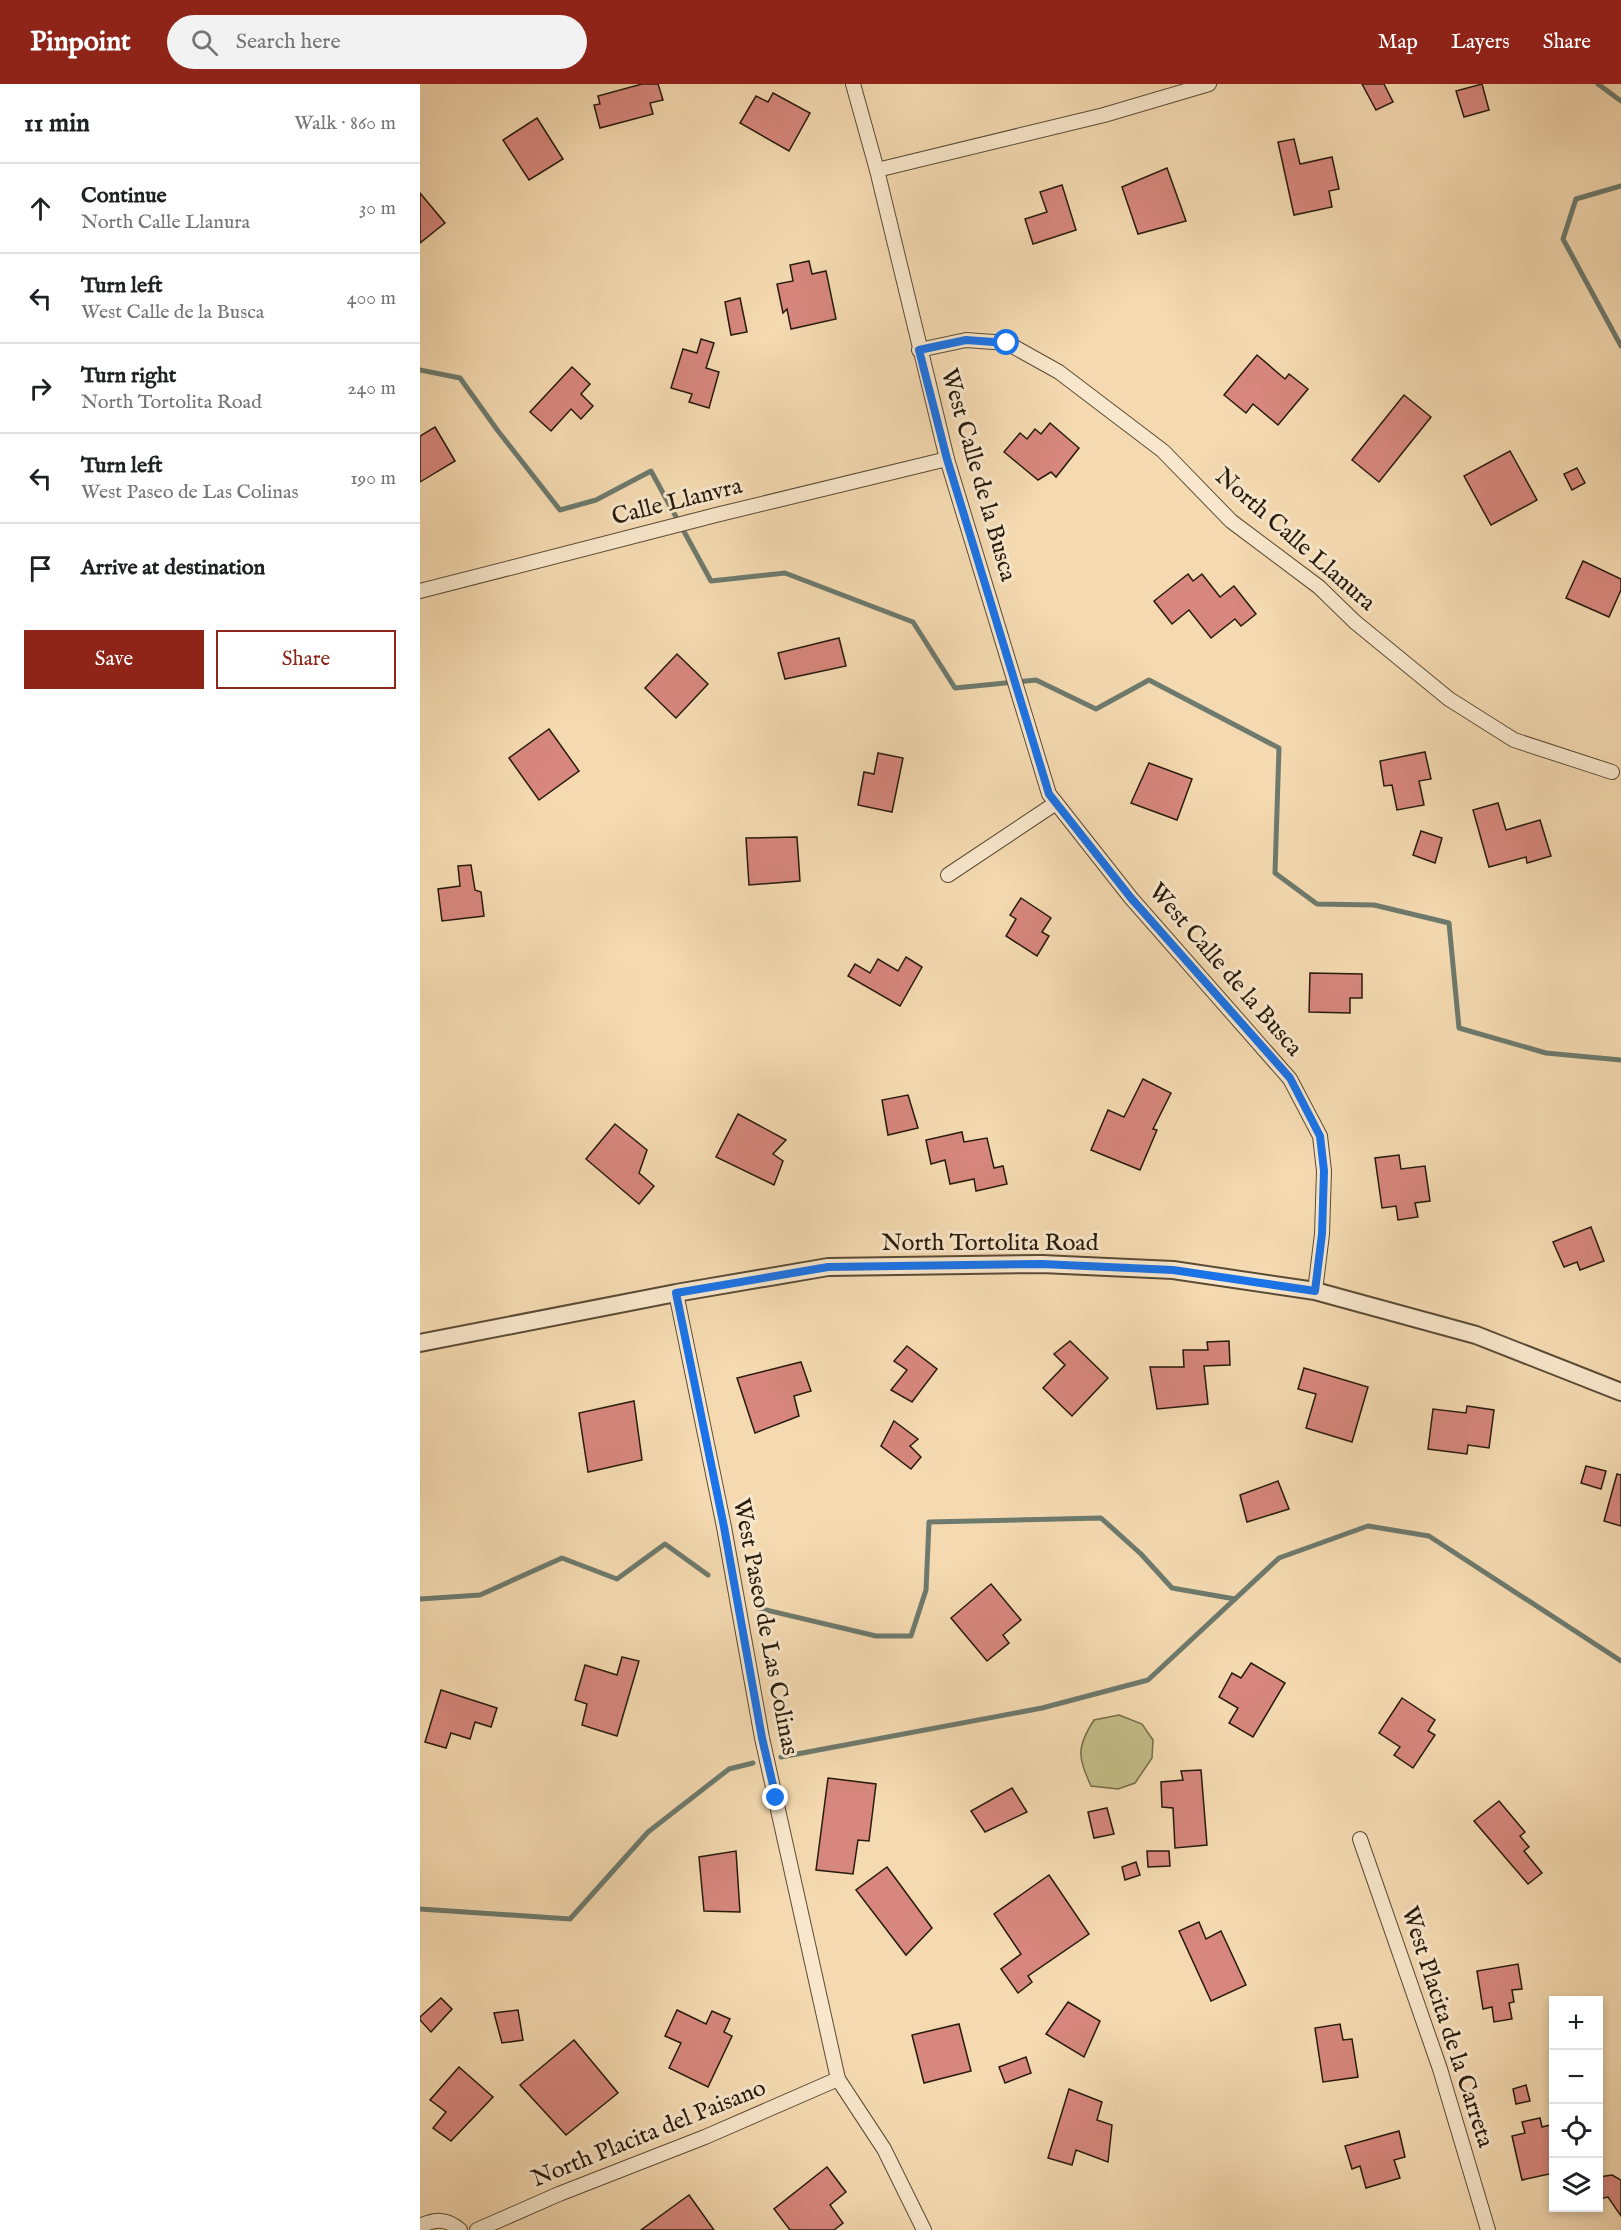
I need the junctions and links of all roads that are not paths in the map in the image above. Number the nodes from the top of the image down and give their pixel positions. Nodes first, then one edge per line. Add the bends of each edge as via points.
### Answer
1 (854, 84) edge
2 (1209, 84) edge
3 (877, 170) junction
4 (919, 350) junction
5 (947, 459) junction
6 (420, 591) edge
7 (1612, 772) dead end
8 (1056, 803) junction
9 (948, 875) dead end
10 (1315, 1291) junction
11 (676, 1293) junction
12 (420, 1343) edge
13 (1621, 1392) edge
14 (1360, 1839) dead end
15 (838, 2079) junction
16 (420, 2226) edge
17 (460, 2230) edge
18 (477, 2230) edge
19 (924, 2230) edge
20 (1488, 2230) edge

1 - 3 street, West Calle de la Busca
2 - 3 street via 1104,115
3 - 4 street, West Calle de la Busca
4 - 5 street, West Calle de la Busca
4 - 7 street, North Calle Llanura via 966,340 1007,343 1059,372 1163,451 1231,521 1319,586 1355,622 1449,699 1514,741
5 - 6 street, Calle Llanvra
5 - 8 street, West Calle de la Busca via 1049,794
8 - 9 street
8 - 10 street, West Calle de la Busca via 1138,906 1290,1078 1320,1136 1323,1159 1322,1234
10 - 11 street, North Tortolita Road via 1173,1270 1042,1264 828,1267
10 - 13 street, North Tortolita Road via 1476,1335
11 - 12 street, North Tortolita Road
11 - 15 street, West Paseo de Las Colinas via 762,1738
14 - 20 street, West Placita de la Carreta via 1440,2069
15 - 18 street, North Placita del Paisano
15 - 19 street, West Paseo de Las Colinas via 884,2149
16 - 17 street via 431,2220 443,2220

